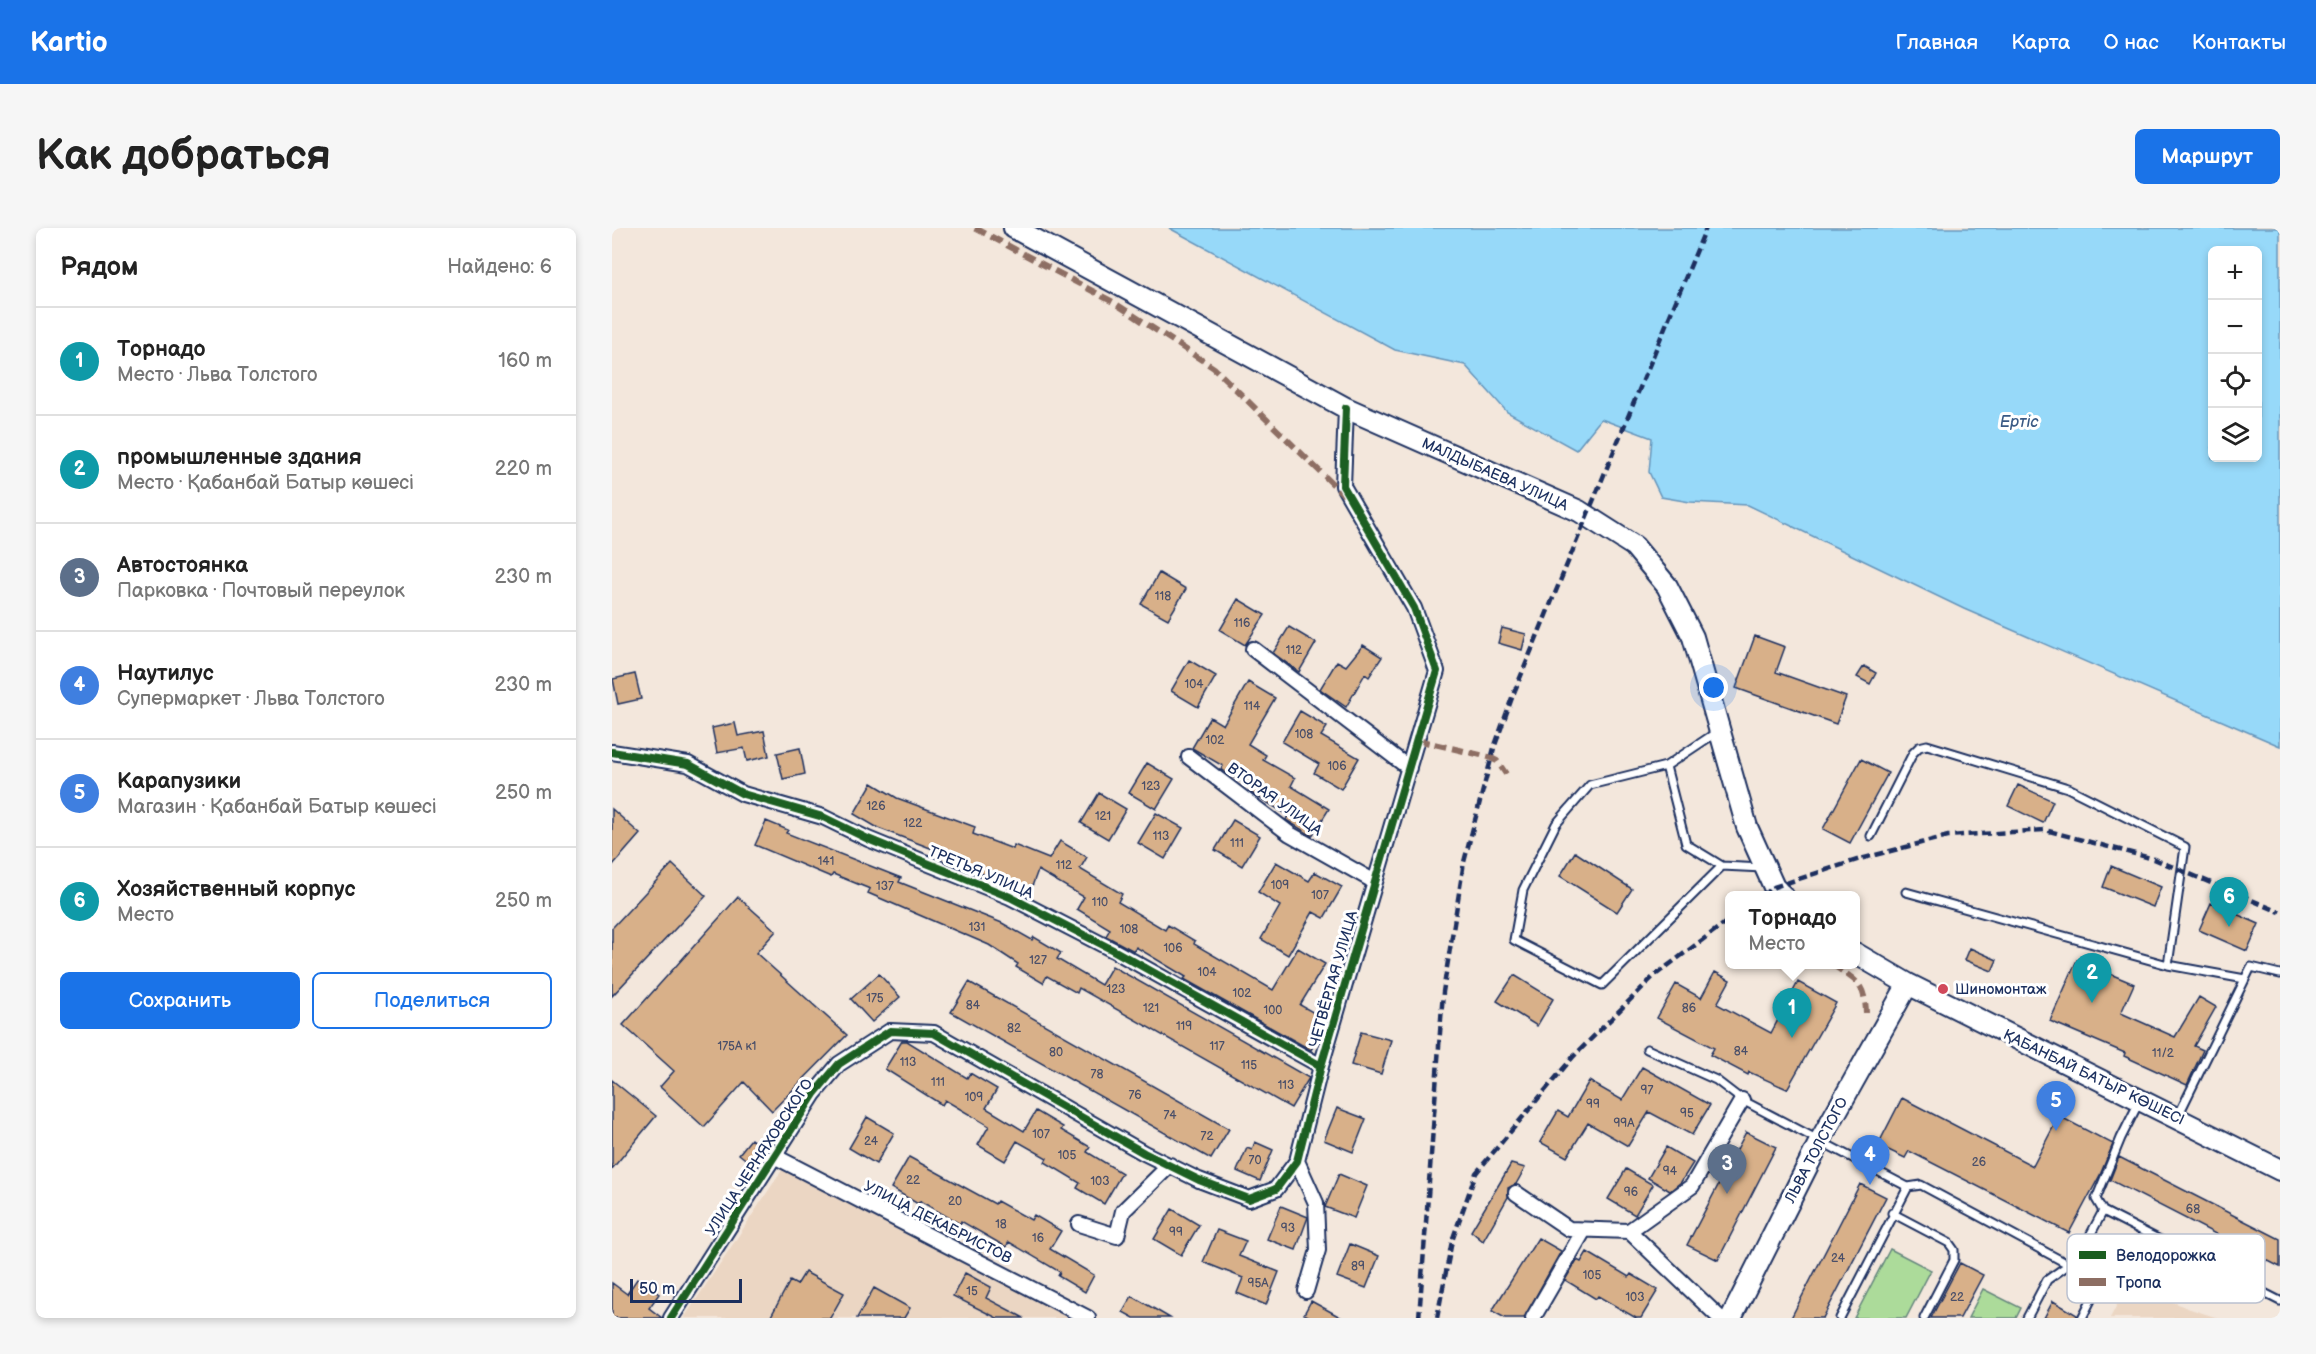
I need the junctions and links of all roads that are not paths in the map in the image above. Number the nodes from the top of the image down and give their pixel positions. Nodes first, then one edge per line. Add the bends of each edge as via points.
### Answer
1 (1014, 228) edge
2 (1346, 408) junction
3 (1253, 649) dead end
4 (1719, 730) junction
5 (612, 752) edge
6 (1189, 757) dead end
7 (1666, 766) junction
8 (1409, 768) junction
9 (1871, 836) dead end
10 (1722, 867) junction
11 (1764, 868) junction
12 (1375, 882) junction
13 (1778, 891) edge
14 (1906, 892) dead end
15 (1860, 955) edge
16 (2168, 965) junction
17 (2280, 974) edge
18 (2245, 979) junction
19 (1908, 984) junction
20 (890, 1031) joint
21 (1647, 1049) dead end
22 (1321, 1066) junction
23 (1742, 1100) junction
24 (2140, 1100) junction
25 (2177, 1118) junction
26 (1821, 1139) junction
27 (774, 1156) junction
28 (1297, 1161) junction
29 (1170, 1165) junction
30 (2280, 1170) edge
31 (1908, 1187) junction
32 (1516, 1193) dead end
33 (2103, 1211) junction
34 (1892, 1213) junction
35 (1079, 1224) dead end
36 (1584, 1230) junction
37 (1629, 1231) junction
38 (2091, 1234) edge
39 (2148, 1234) edge
40 (2067, 1261) edge
41 (2067, 1266) edge
42 (1306, 1291) dead end
43 (2265, 1293) edge
44 (2280, 1301) edge
45 (2090, 1303) edge
46 (671, 1318) edge
47 (1088, 1318) edge
48 (1533, 1318) edge
49 (1720, 1318) edge
50 (1731, 1318) edge
51 (1840, 1318) edge
52 (1924, 1318) edge
53 (2027, 1318) edge
54 (2082, 1318) edge

1 - 2 main road, МАЛДЫБАЕВА УЛИЦА
2 - 4 main road, МАЛДЫБАЕВА УЛИЦА via 1579,511 1634,546 1667,586 1693,638
2 - 8 street, ЧЕТВЁРТАЯ УЛИЦА via 1342,486 1414,608 1437,671
3 - 8 street
4 - 7 lane
4 - 11 main road, МАЛДЫБАЕВА УЛИЦА via 1747,827
5 - 22 street, ТРЕТЬЯ УЛИЦА via 688,764 743,794 823,817 1010,897
6 - 12 street, ВТОРАЯ УЛИЦА via 1290,834
7 - 10 lane via 1686,844
7 - 10 lane via 1590,785 1556,824 1523,890 1514,940 1602,985
8 - 12 street, ЧЕТВЁРТАЯ УЛИЦА
9 - 16 lane via 1913,753 1927,745 2068,788 2185,847
10 - 11 lane
11 - 13 main road, МАЛДЫБАЕВА УЛИЦА
12 - 22 street, ЧЕТВЁРТАЯ УЛИЦА
14 - 16 lane
15 - 19 main road
16 - 18 lane
17 - 18 lane via 2251,967
18 - 25 lane
19 - 24 main road, ҚАБАНБАЙ БАТЫР КӨШЕСІ
19 - 26 main road, ЛЬВА ТОЛСТОГО
20 - 27 street, УЛИЦА ЧЕРНЯХОВСКОГО via 840,1064 814,1094
20 - 29 street, ЧЕТВЁРТАЯ УЛИЦА via 934,1033
21 - 23 lane via 1716,1080
22 - 28 street, ЧЕТВЁРТАЯ УЛИЦА
23 - 26 lane
23 - 37 street via 1692,1186
24 - 25 main road, ҚАБАНБАЙ БАТЫР КӨШЕСІ
24 - 33 lane via 2097,1199
25 - 30 main road, ҚАБАНБАЙ БАТЫР КӨШЕСІ
26 - 31 lane
26 - 50 main road, ЛЬВА ТОЛСТОГО
27 - 46 street, УЛИЦА ЧЕРНЯХОВСКОГО
27 - 47 street, УЛИЦА ДЕКАБРИСТОВ
28 - 29 street, ЧЕТВЁРТАЯ УЛИЦА via 1276,1189 1249,1199
28 - 42 street via 1316,1203 1318,1250
29 - 35 street via 1123,1211 1117,1236
31 - 34 lane
31 - 40 lane via 1921,1185
32 - 36 street via 1569,1228
33 - 38 lane
33 - 39 lane
34 - 51 lane
34 - 52 lane via 1949,1243 1954,1250 1954,1260
36 - 37 street
36 - 48 street
37 - 49 street
41 - 53 lane via 2046,1280
43 - 44 lane
45 - 54 lane

